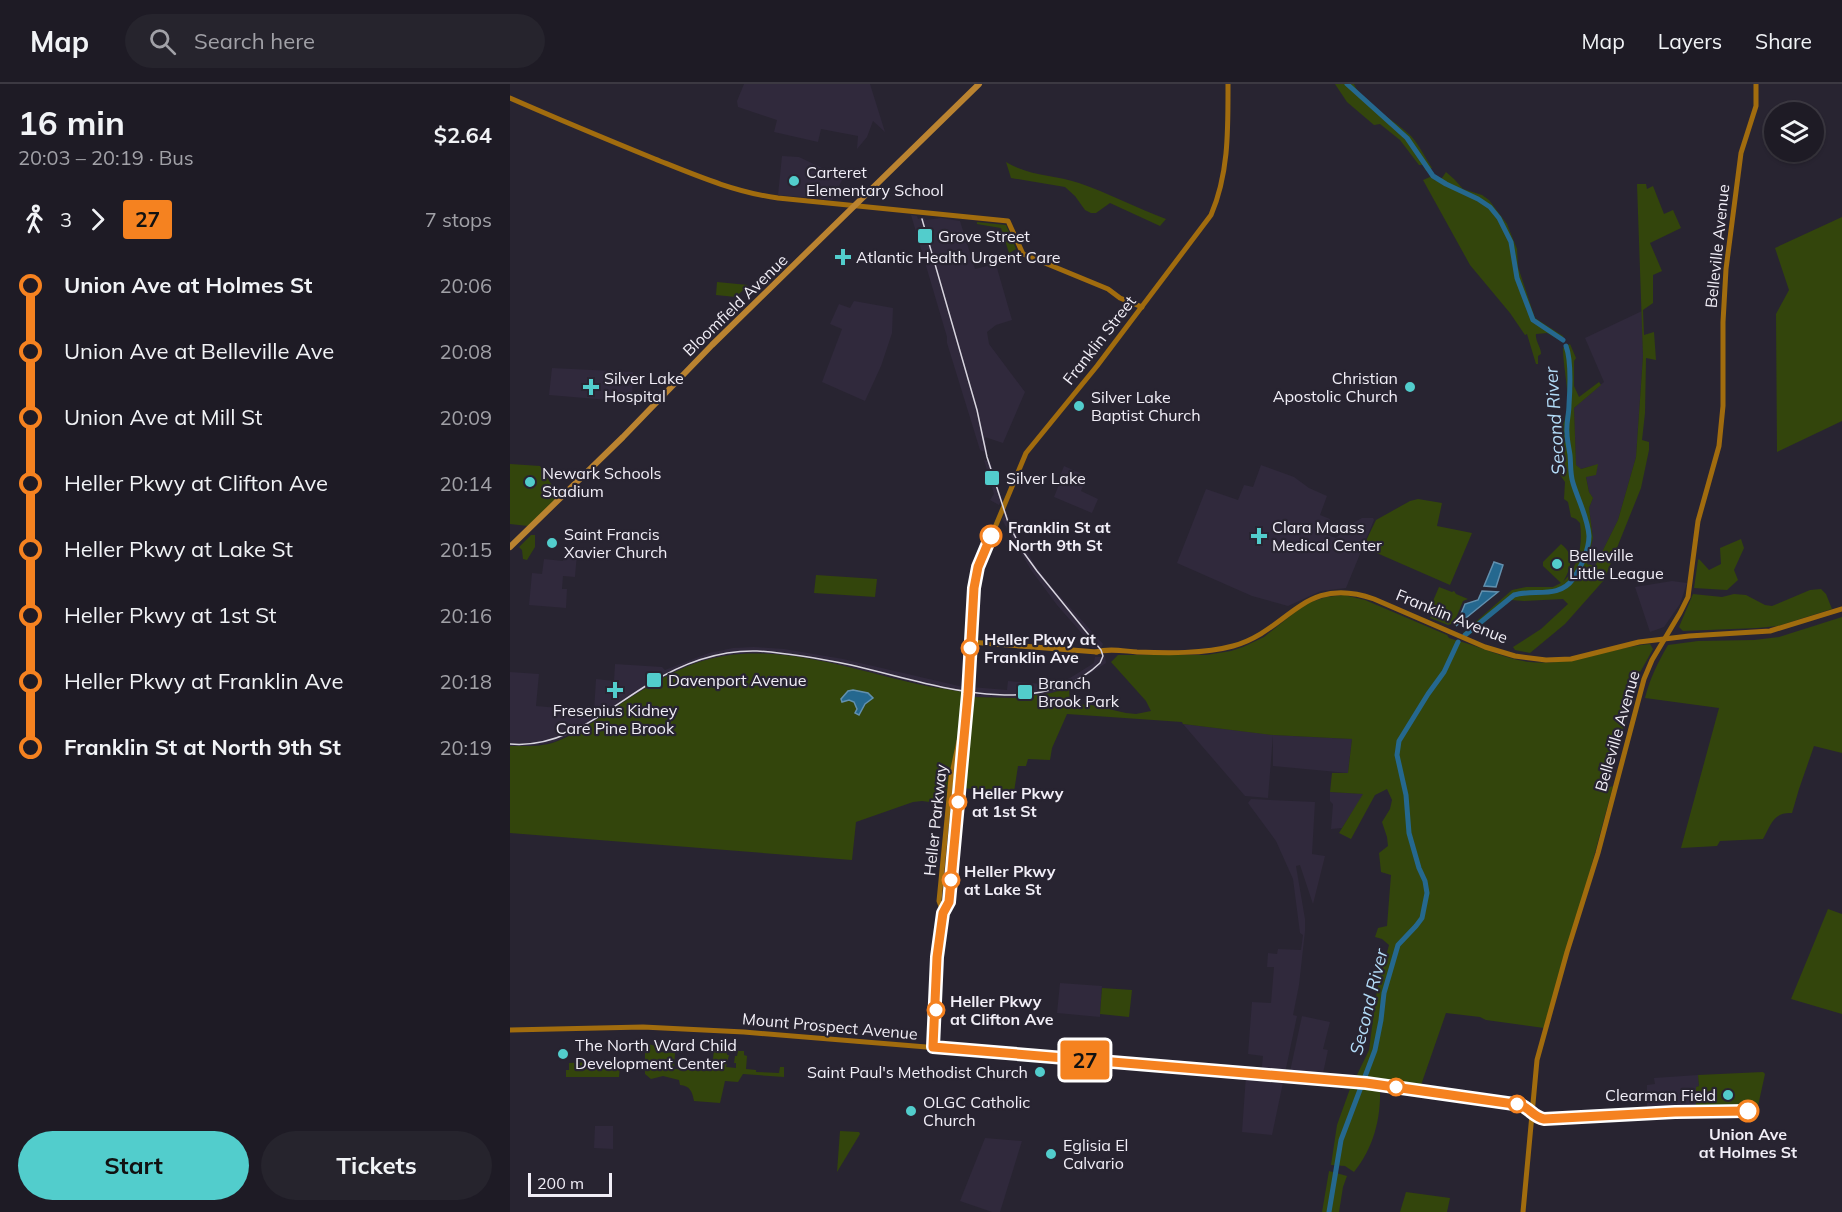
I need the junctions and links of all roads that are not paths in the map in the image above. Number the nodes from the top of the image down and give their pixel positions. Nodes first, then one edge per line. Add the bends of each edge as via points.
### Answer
1 (979, 84) edge
2 (1228, 84) edge
3 (1756, 84) edge
4 (510, 98) edge
5 (855, 206) junction
6 (1142, 307) junction
7 (510, 547) edge
8 (1842, 609) edge
9 (973, 610) joint
10 (1675, 621) junction
11 (1689, 636) junction
12 (1664, 639) junction
13 (970, 642) junction
14 (1639, 642) junction
15 (1652, 660) junction
16 (964, 731) junction
17 (943, 913) junction
18 (510, 1030) edge
19 (933, 1047) junction
20 (1531, 1111) junction
21 (1523, 1212) edge

1 - 5 main road, Bloomfield Avenue
2 - 6 main road, Franklin Street via 1228,138 1216,203
3 - 10 main road, Belleville Avenue via 1756,106 1741,153 1726,267 1719,446 1698,521 1690,590
4 - 5 main road via 726,186 760,195
5 - 6 main road via 1008,221 1023,254
5 - 7 main road, Bloomfield Avenue
6 - 9 main road, Franklin Street via 1026,453 978,567
8 - 11 main road, Franklin Avenue via 1764,632
9 - 13 main road, Heller Parkway
10 - 11 main road via 1677,632
10 - 12 main road, Belleville Avenue
11 - 12 main road, Franklin Avenue
12 - 14 main road, Franklin Avenue
12 - 15 main road, Belleville Avenue
13 - 14 main road, Franklin Avenue via 1102,654 1206,651 1234,646 1259,634 1304,602 1338,592 1363,595 1467,640 1534,660 1571,659
13 - 16 main road, Heller Parkway, bridge
14 - 15 main road via 1654,649
15 - 20 main road, Belleville Avenue via 1537,1060
16 - 17 main road, Heller Parkway via 949,902
16 - 17 main road, Heller Parkway via 950,789 939,901
17 - 19 main road, Heller Parkway
18 - 19 main road, Mount Prospect Avenue via 650,1027
19 - 20 main road, Mount Prospect Avenue via 1386,1085 1518,1104
20 - 21 main road, Belleville Avenue

